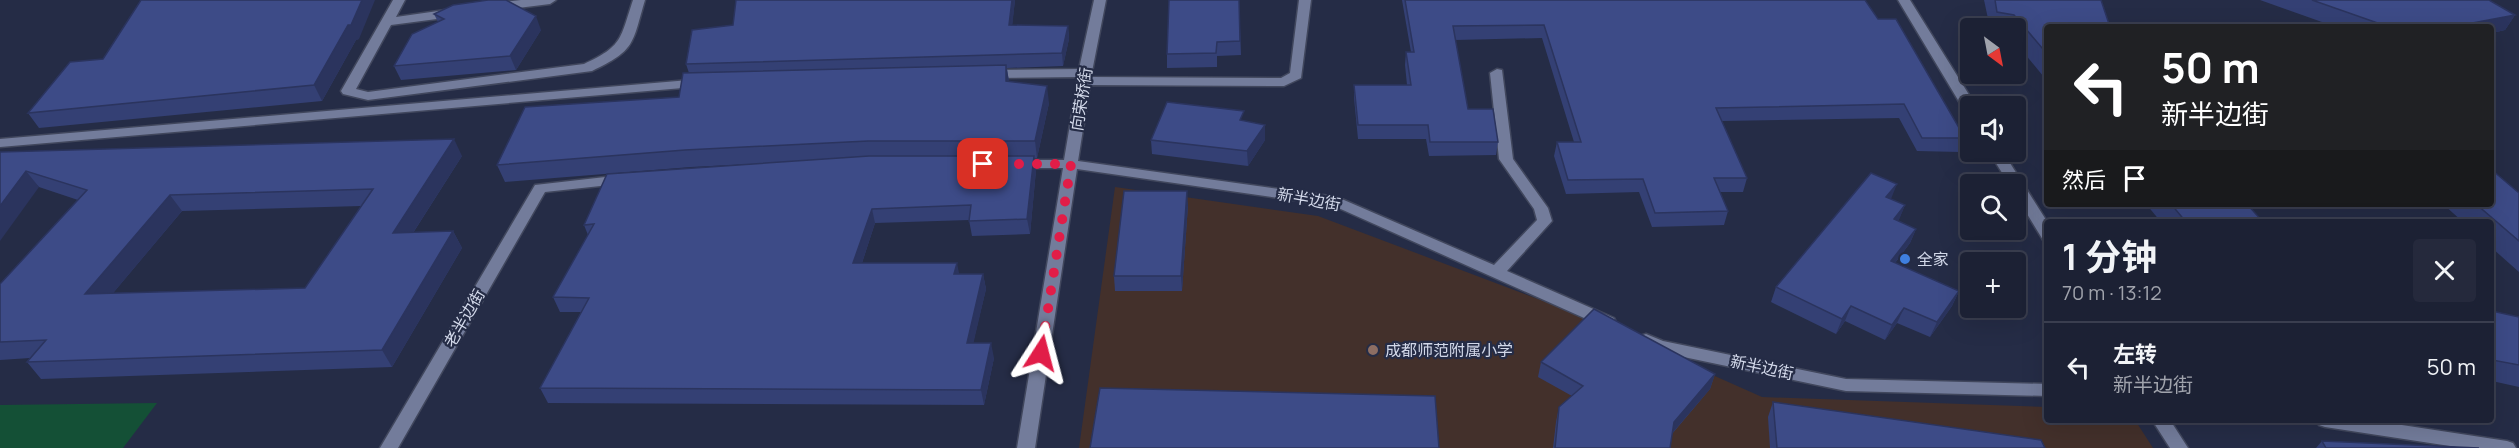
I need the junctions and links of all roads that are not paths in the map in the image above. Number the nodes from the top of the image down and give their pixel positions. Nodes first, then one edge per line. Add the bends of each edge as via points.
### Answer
1 (399, 0) edge
2 (550, 0) edge
3 (639, 0) edge
4 (1100, 0) edge
5 (1305, 0) edge
6 (1904, 0) edge
7 (386, 22) junction
8 (1497, 74) dead end
9 (978, 75) edge
10 (1084, 77) junction
11 (716, 82) edge
12 (1962, 96) edge
13 (6, 141) edge
14 (0, 155) edge
15 (2002, 162) edge
16 (1001, 164) edge
17 (1071, 164) junction
18 (633, 180) edge
19 (2044, 230) edge
20 (1497, 272) junction
21 (2044, 390) edge
22 (2162, 423) edge
23 (2344, 423) edge
24 (389, 448) edge
25 (1026, 448) edge
26 (2179, 448) edge
27 (2507, 448) edge

1 - 7 street
2 - 7 street
3 - 7 street via 625,45 611,57 587,68 368,96 348,91
4 - 10 street, 向荣桥街
5 - 10 street via 1296,75 1284,82
6 - 12 street
8 - 20 street via 1506,159 1541,208 1545,221
9 - 10 street
10 - 17 street, 向荣桥街
11 - 13 street
13 - 14 street
15 - 19 street
16 - 17 street, 新半边街
17 - 20 street, 新半边街 via 1337,202
17 - 25 street, 向荣桥街
18 - 24 street, 老半边街 via 540,188
20 - 21 street, 新半边街 via 1660,346 1846,385
22 - 26 street
23 - 27 street

